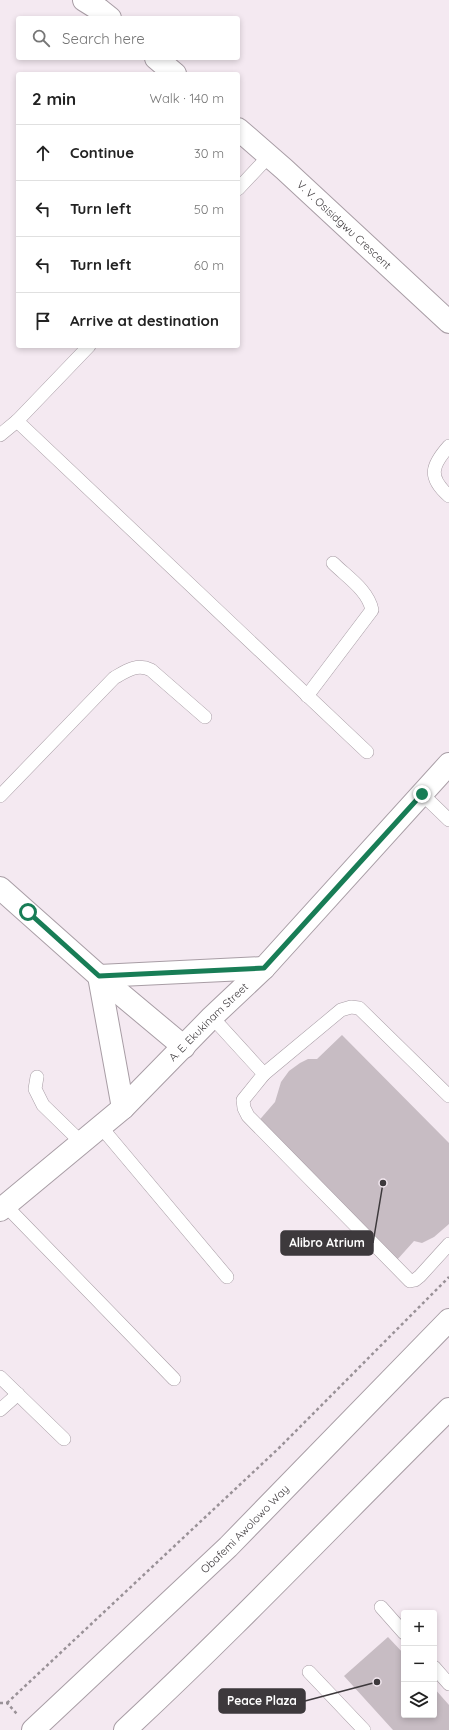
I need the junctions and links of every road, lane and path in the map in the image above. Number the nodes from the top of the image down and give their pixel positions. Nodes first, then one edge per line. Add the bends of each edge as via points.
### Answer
1 (84, 0) edge
2 (108, 16) edge
3 (158, 60) edge
4 (173, 72) edge
5 (240, 131) edge
6 (269, 156) junction
7 (240, 187) edge
8 (449, 322) edge
9 (86, 348) edge
10 (17, 422) junction
11 (0, 435) edge
12 (449, 446) edge
13 (449, 496) edge
14 (333, 563) dead end
15 (307, 696) junction
16 (205, 717) dead end
17 (367, 752) dead end
18 (449, 764) edge
19 (422, 794) junction
20 (0, 796) edge
21 (449, 820) edge
22 (0, 888) edge
23 (264, 968) junction
24 (99, 976) junction
25 (212, 1017) junction
26 (184, 1047) junction
27 (264, 1074) junction
28 (37, 1076) dead end
29 (449, 1096) edge
30 (123, 1108) junction
31 (101, 1127) junction
32 (82, 1143) junction
33 (3, 1208) edge
34 (449, 1244) edge
35 (228, 1277) dead end
36 (449, 1277) edge
37 (449, 1320) edge
38 (0, 1377) edge
39 (174, 1379) dead end
40 (18, 1394) junction
41 (449, 1409) edge
42 (0, 1410) edge
43 (64, 1439) dead end
44 (381, 1607) dead end
45 (401, 1630) edge
46 (437, 1670) edge
47 (310, 1672) dead end
48 (449, 1684) edge
49 (7, 1703) dead end
50 (33, 1730) edge
51 (125, 1730) edge
52 (364, 1730) edge

1 - 2 street
3 - 4 street
5 - 6 street, V. V. Osisidgwu Crescent
6 - 7 lane
6 - 8 street, V. V. Osisidgwu Crescent
9 - 10 lane
10 - 11 lane
10 - 15 lane
12 - 13 lane via 437,460 434,473 440,489
14 - 15 lane via 366,594 372,610
15 - 17 lane
16 - 20 lane via 151,670 143,666 135,668 114,678
18 - 19 street, A. E. Ekukinam Street
19 - 21 lane
19 - 23 street, A. E. Ekukinam Street
22 - 24 street
23 - 24 street
23 - 25 street, A. E. Ekukinam Street
24 - 26 street
24 - 30 street
25 - 26 street, A. E. Ekukinam Street
25 - 27 lane
26 - 30 street, A. E. Ekukinam Street
27 - 29 lane via 341,1010 351,1007 359,1008
27 - 34 lane via 243,1100 248,1116 410,1281 420,1276
28 - 32 lane via 35,1089 43,1105
30 - 31 street, A. E. Ekukinam Street
31 - 32 street, A. E. Ekukinam Street
31 - 35 lane
32 - 33 street, A. E. Ekukinam Street
33 - 39 lane
36 - 49 path via 279,1448
37 - 50 street, Obafemi Awolowo Way via 228,1547
38 - 40 lane
40 - 42 lane
40 - 43 lane
41 - 51 street via 266,1595
44 - 45 lane
46 - 48 lane
47 - 52 lane

